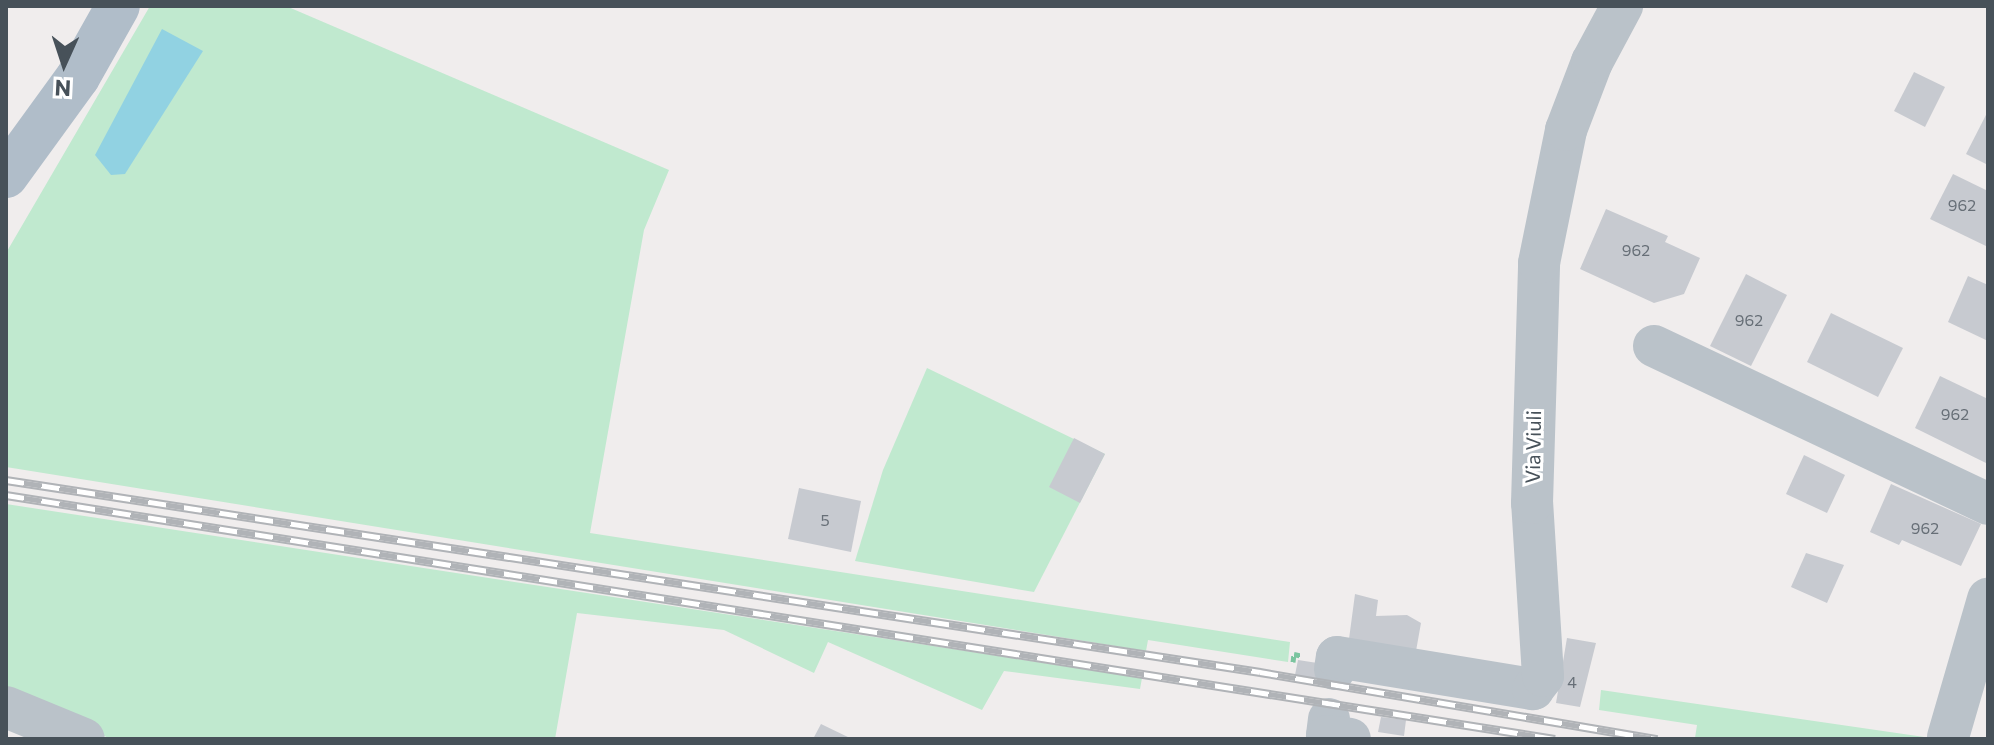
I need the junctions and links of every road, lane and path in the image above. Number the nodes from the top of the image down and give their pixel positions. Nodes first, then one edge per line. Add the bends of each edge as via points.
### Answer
1 (118, 6) edge
2 (1622, 6) edge
3 (6, 176) edge
4 (1654, 346) dead end
5 (1988, 504) edge
6 (1988, 599) edge
7 (1335, 669) dead end
8 (6, 707) edge
9 (1948, 737) dead end
10 (84, 739) edge

1 - 3 main road via 78,77
2 - 7 street, Via Viuli via 1592,62 1566,130 1539,263 1532,503 1543,676 1533,689 1337,657
4 - 5 street
6 - 9 street
8 - 10 street

